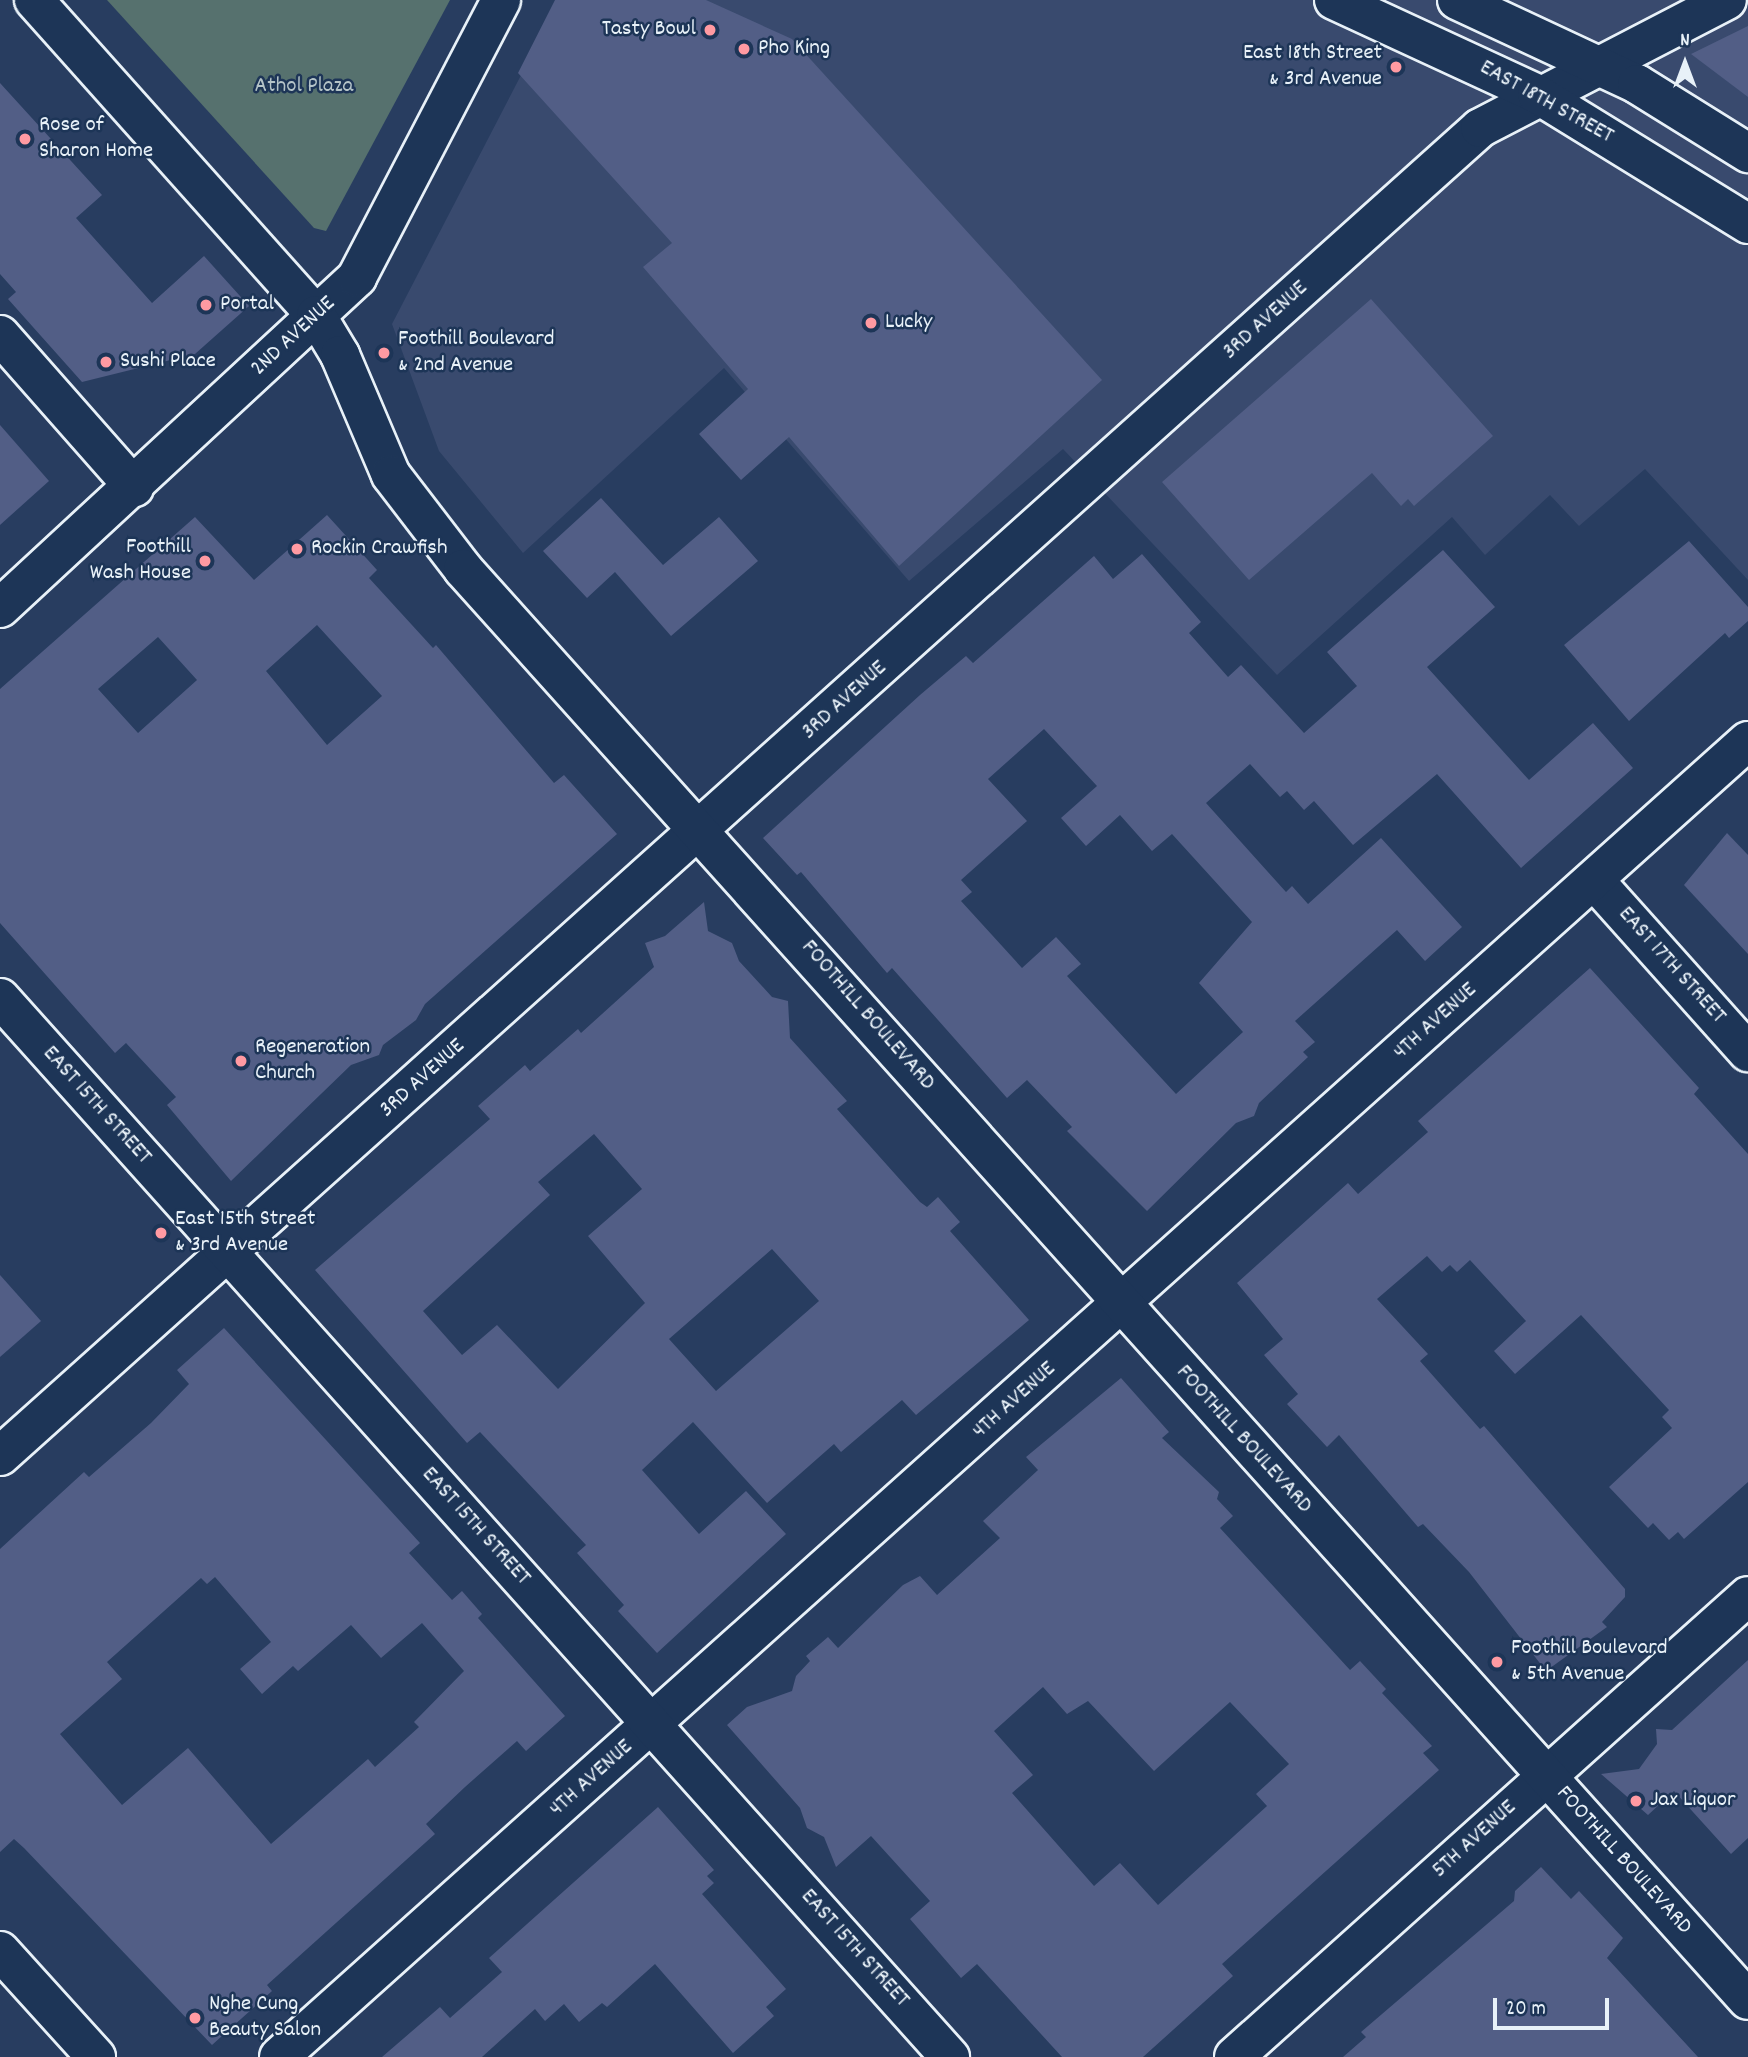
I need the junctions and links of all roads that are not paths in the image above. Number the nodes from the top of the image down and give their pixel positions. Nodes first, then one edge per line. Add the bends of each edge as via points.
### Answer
1 (34, 0) edge
2 (501, 0) edge
3 (1334, 0) edge
4 (1457, 0) edge
5 (1727, 0) edge
6 (1596, 64) junction
7 (1537, 94) junction
8 (1748, 153) edge
9 (1748, 224) edge
10 (316, 316) junction
11 (0, 334) edge
12 (134, 487) junction
13 (0, 608) edge
14 (1748, 741) edge
15 (700, 829) junction
16 (1594, 880) junction
17 (0, 998) edge
18 (1748, 1052) edge
19 (229, 1254) junction
20 (1122, 1305) junction
21 (0, 1456) edge
22 (1748, 1596) edge
23 (654, 1724) junction
24 (1547, 1776) junction
25 (0, 1951) edge
26 (1748, 2000) edge
27 (96, 2057) edge
28 (279, 2057) edge
29 (950, 2057) edge
30 (1234, 2057) edge

1 - 10 street, FOOTHILL BOULEVARD
2 - 10 street, 2ND AVENUE via 357,277
3 - 7 street, EAST 18TH STREET
4 - 6 street
5 - 6 street, 3RD AVENUE
6 - 7 street, 3RD AVENUE
6 - 8 street
7 - 9 street, EAST 18TH STREET
7 - 15 street, 3RD AVENUE via 1480,128
10 - 12 street, 2ND AVENUE
10 - 15 street, FOOTHILL BOULEVARD via 340,355 391,475 426,525
11 - 12 street
12 - 13 street, 2ND AVENUE
14 - 16 street, 4TH AVENUE
15 - 19 street, 3RD AVENUE
15 - 20 street, FOOTHILL BOULEVARD
16 - 18 street, EAST 17TH STREET
16 - 20 street, 4TH AVENUE
17 - 19 street, EAST 15TH STREET
19 - 21 street, 3RD AVENUE
19 - 23 street, EAST 15TH STREET
20 - 23 street, 4TH AVENUE
20 - 24 street, FOOTHILL BOULEVARD
22 - 24 street, 5TH AVENUE
23 - 28 street, 4TH AVENUE
23 - 29 street, EAST 15TH STREET
24 - 26 street, FOOTHILL BOULEVARD
24 - 30 street, 5TH AVENUE
25 - 27 street

